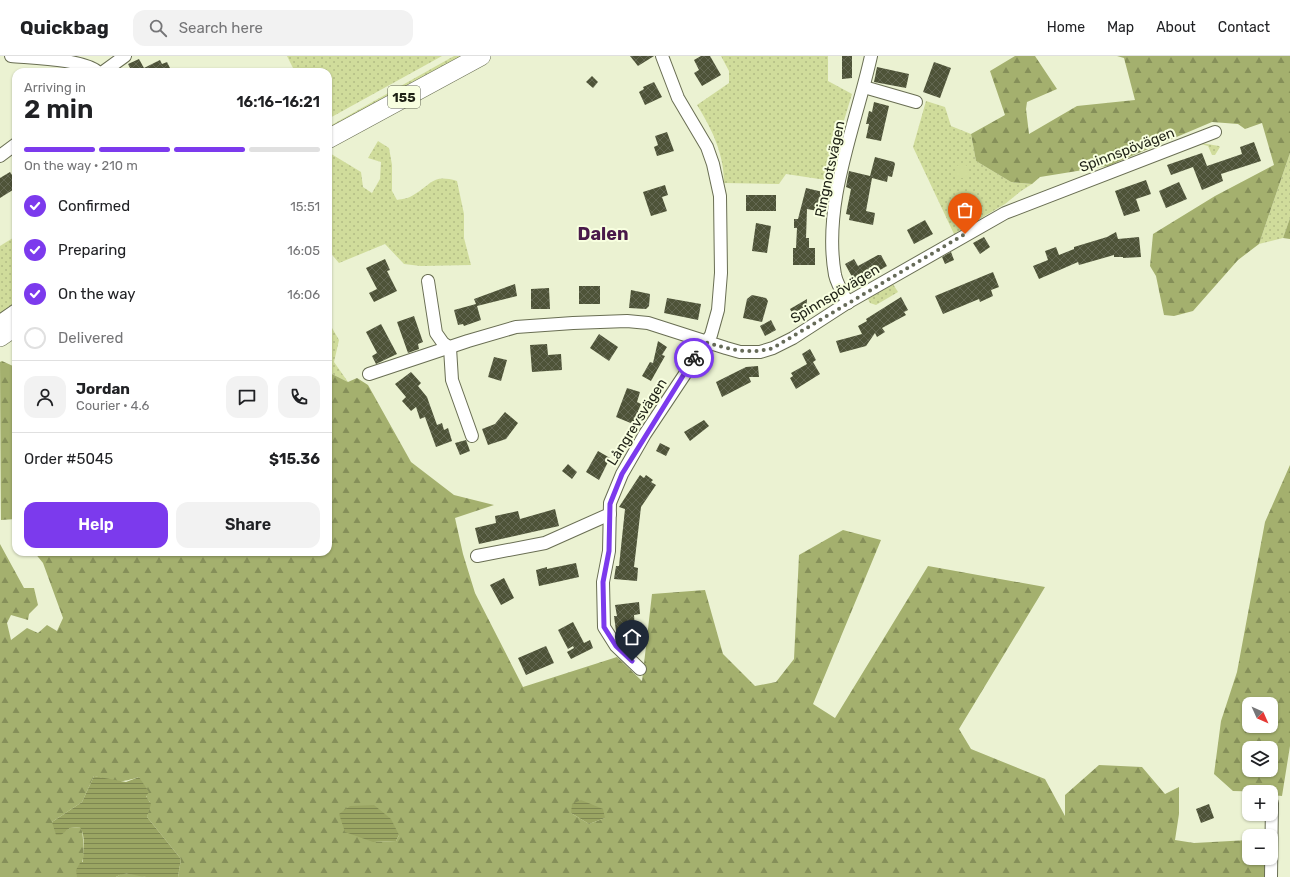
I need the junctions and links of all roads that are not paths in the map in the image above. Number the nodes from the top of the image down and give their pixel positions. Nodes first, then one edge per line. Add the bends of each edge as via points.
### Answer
1 (11, 56) edge
2 (125, 56) edge
3 (481, 56) edge
4 (662, 56) edge
5 (871, 56) edge
6 (92, 68) edge
7 (108, 68) edge
8 (864, 88) junction
9 (916, 102) dead end
10 (1215, 132) dead end
11 (332, 137) edge
12 (12, 147) edge
13 (0, 156) edge
14 (428, 281) dead end
15 (848, 302) junction
16 (12, 313) edge
17 (0, 321) edge
18 (12, 329) edge
19 (0, 337) edge
20 (705, 342) junction
21 (450, 348) junction
22 (369, 374) dead end
23 (472, 436) dead end
24 (610, 514) junction
25 (477, 556) dead end
26 (640, 669) dead end
27 (1272, 821) edge
28 (1271, 877) edge

1 - 6 street via 79,63
2 - 7 street
3 - 11 main road, 155
4 - 20 street, Långrevsvägen via 678,98 707,147 720,196 722,241 718,310 714,327
5 - 8 street, Ringnotsvägen
8 - 9 street
8 - 15 street, Ringnotsvägen via 850,135 835,204 832,234 836,275
10 - 15 street, Spinnspövägen via 1005,213
12 - 13 street
14 - 21 street via 436,333
15 - 20 street, Spinnspövägen via 793,338 760,352 740,352
16 - 17 street
18 - 19 main road
20 - 21 street, Spinnspövägen via 663,326 627,321 516,327
20 - 24 street, Långrevsvägen via 622,474 610,504
21 - 22 street, Spinnspövägen
21 - 23 street via 452,380
24 - 25 street via 545,543
24 - 26 street, Långrevsvägen via 609,551 603,582 604,627 616,646
27 - 28 street

